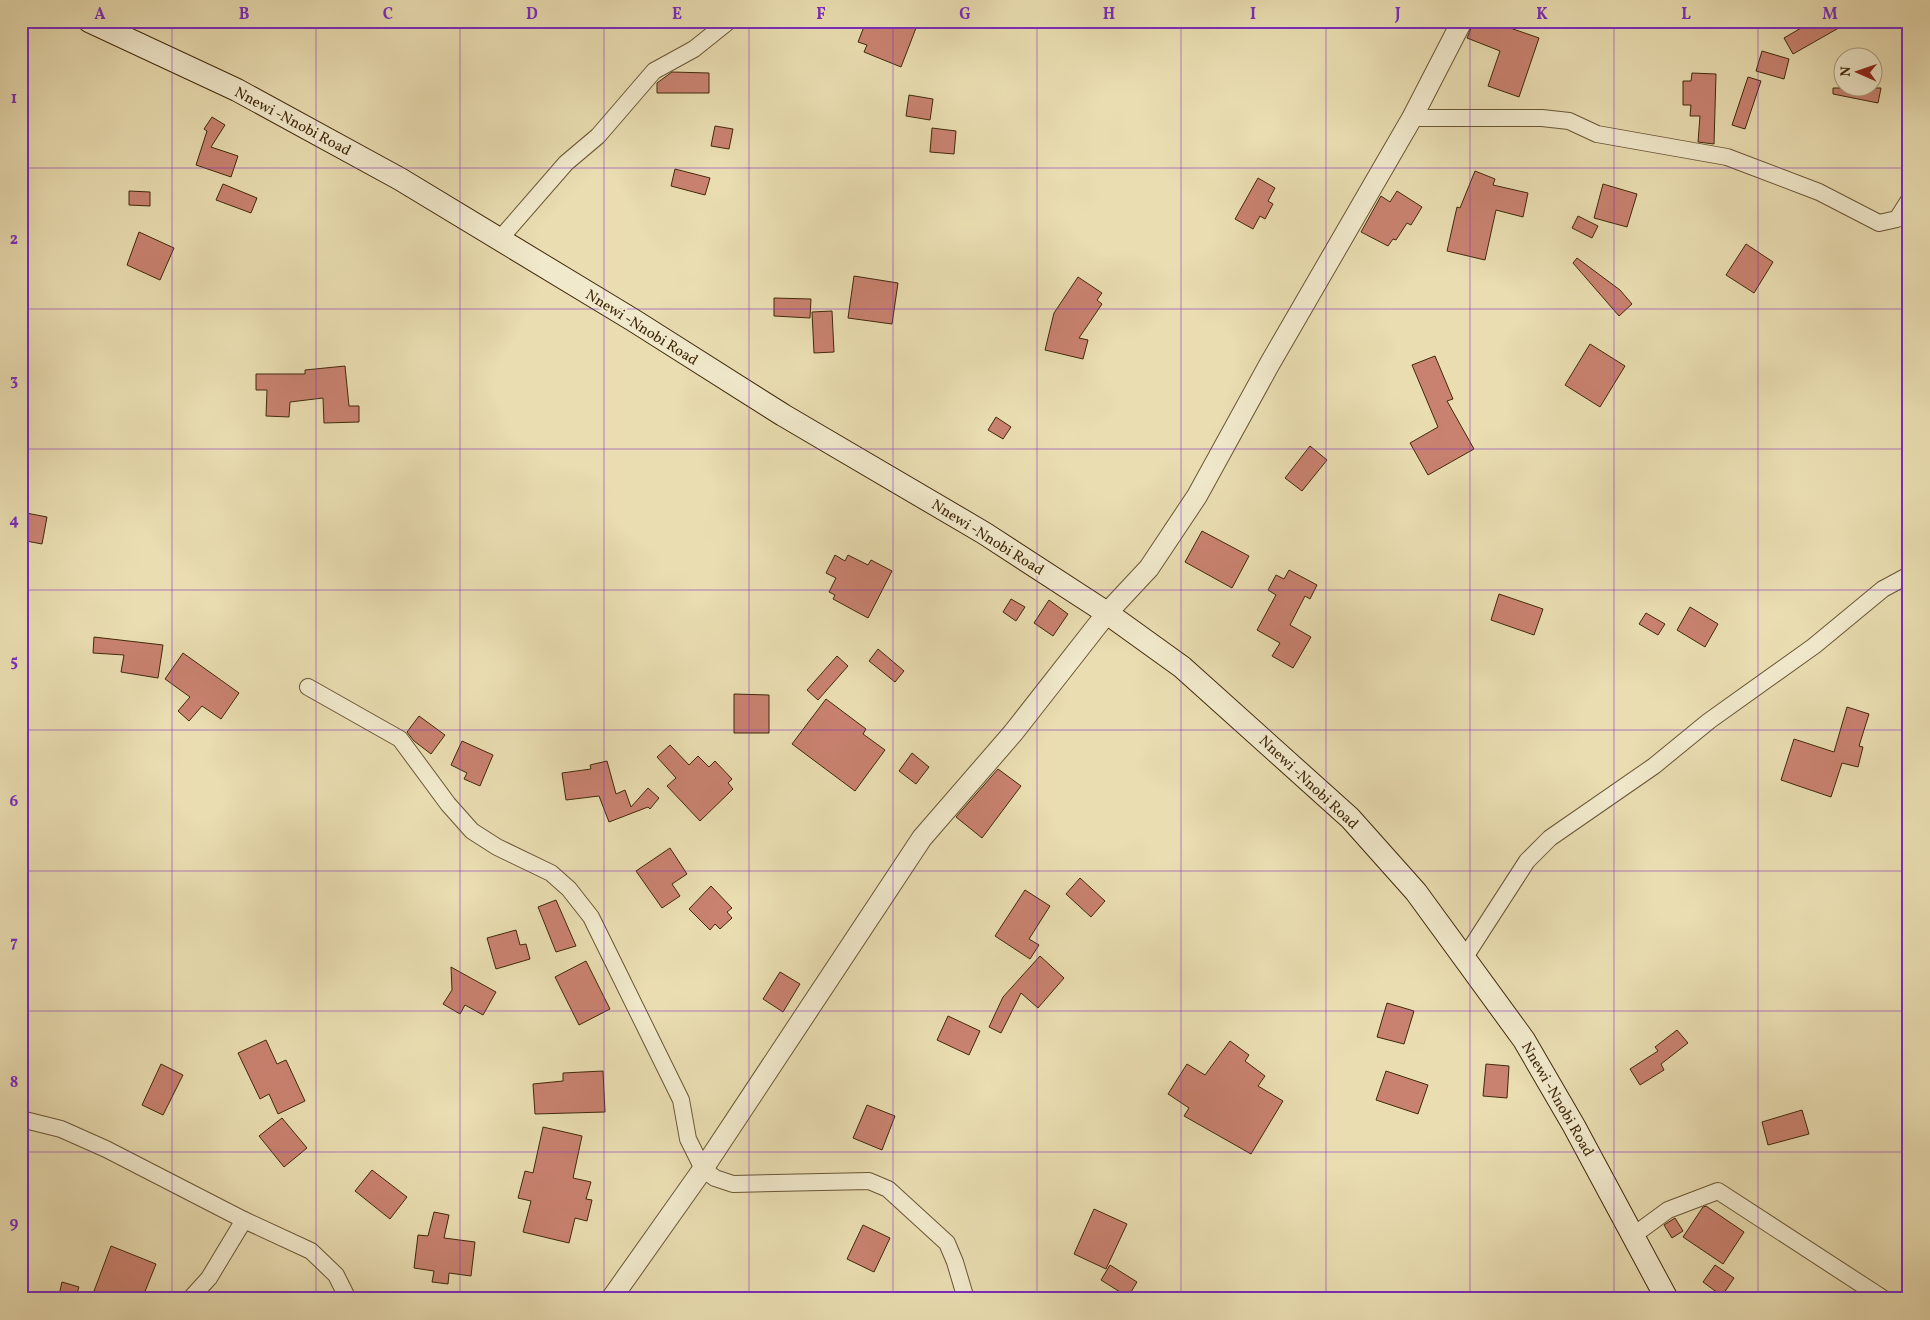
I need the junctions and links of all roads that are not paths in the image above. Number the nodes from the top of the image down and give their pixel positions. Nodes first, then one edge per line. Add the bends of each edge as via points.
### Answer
1 (729, 21) edge
2 (1462, 21) edge
3 (93, 22) edge
4 (1412, 118) junction
5 (1909, 200) edge
6 (499, 240) junction
7 (1909, 576) edge
8 (1108, 613) junction
9 (308, 687) dead end
10 (1465, 957) junction
11 (21, 1119) edge
12 (703, 1169) junction
13 (244, 1220) junction
14 (1634, 1235) junction
15 (190, 1299) edge
16 (348, 1299) edge
17 (611, 1299) edge
18 (966, 1299) edge
19 (1667, 1299) edge
20 (1884, 1299) edge

1 - 6 street via 694,49 654,71 598,136 566,163
2 - 4 street
3 - 6 main road, Nnewi -Nnobi Road via 237,90 400,179
4 - 5 street via 1569,121 1597,134 1741,162 1818,192 1879,223 1897,219
4 - 8 street via 1197,496 1149,568
6 - 8 main road, Nnewi -Nnobi Road via 783,415 984,533
7 - 10 street via 1882,589 1814,646 1709,720 1654,766 1550,838 1526,861
8 - 10 main road, Nnewi -Nnobi Road via 1182,668 1350,818 1416,892
8 - 12 street via 1013,733 922,838
9 - 12 street via 400,739 472,831 497,847 551,872 569,889 591,917 681,1100 688,1139
10 - 14 main road, Nnewi -Nnobi Road via 1524,1040
11 - 13 street via 61,1129 106,1149
12 - 17 street
12 - 18 street via 715,1178 733,1184 869,1181 888,1189 947,1243
13 - 15 street via 209,1278
13 - 16 street via 311,1251 336,1275
14 - 19 main road, Nnewi -Nnobi Road
14 - 20 street via 1668,1210 1718,1191

